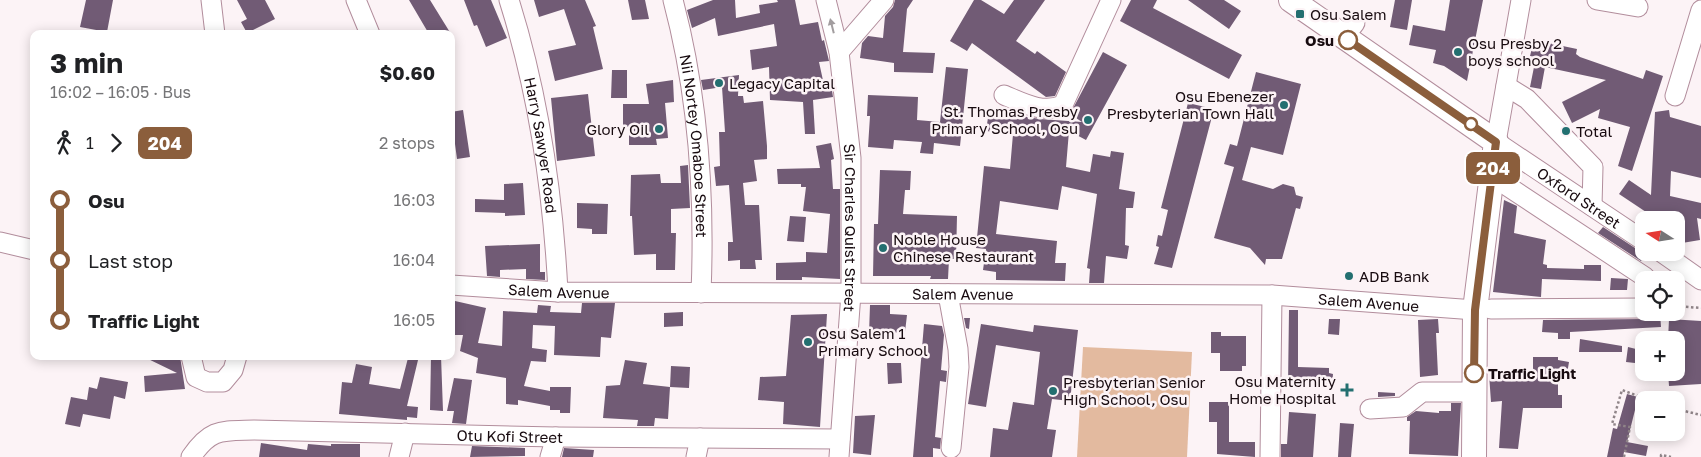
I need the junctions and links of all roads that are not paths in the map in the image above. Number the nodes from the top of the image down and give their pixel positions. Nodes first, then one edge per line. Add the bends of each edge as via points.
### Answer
1 (211, 0) edge
2 (356, 0) edge
3 (509, 0) edge
4 (673, 0) edge
5 (826, 0) edge
6 (884, 0) edge
7 (1111, 0) edge
8 (1291, 0) edge
9 (1521, 0) edge
10 (1597, 0) edge
11 (1638, 7) dead end
12 (1701, 10) edge
13 (215, 30) edge
14 (368, 30) edge
15 (839, 52) junction
16 (1506, 86) junction
17 (1004, 95) dead end
18 (1675, 96) dead end
19 (1496, 142) junction
20 (1492, 176) junction
21 (1592, 206) junction
22 (1635, 235) edge
23 (0, 242) edge
24 (30, 249) edge
25 (1673, 261) edge
26 (1637, 271) edge
27 (1701, 280) edge
28 (455, 285) edge
29 (558, 292) junction
30 (701, 293) junction
31 (851, 293) junction
32 (948, 294) junction
33 (1272, 295) junction
34 (1635, 308) edge
35 (1483, 309) junction
36 (192, 360) edge
37 (236, 360) edge
38 (1474, 392) junction
39 (1370, 409) dead end
40 (405, 433) junction
41 (556, 436) junction
42 (700, 438) junction
43 (839, 448) edge
44 (951, 448) dead end
45 (191, 457) edge
46 (399, 457) edge
47 (550, 457) edge
48 (696, 457) edge
49 (1270, 457) edge
50 (1474, 457) edge

1 - 13 street
2 - 14 street
3 - 29 street, Harry Sawyer Road via 541,127 550,185
4 - 30 street, Nii Nortey Omaboe Street via 694,107 703,243
15 -> 5 street, Sir Charles Quist Street
6 - 15 street
7 - 17 street via 1062,105 1052,110 1038,108
8 - 19 main road, Oxford Street via 1349,30
9 - 16 street
10 - 11 street
12 - 18 street
15 - 31 street, Sir Charles Quist Street via 851,158
16 - 19 street
16 - 21 street via 1527,99 1593,167
19 - 20 main road
19 - 21 street, Oxford Street
20 - 26 street
20 - 35 main road
21 - 22 street, Oxford Street
23 - 24 street
25 - 27 street
28 - 29 street, Salem Avenue
29 - 30 street, Salem Avenue
30 - 31 street, Salem Avenue
31 - 32 street, Salem Avenue
31 - 43 street, Sir Charles Quist Street
32 - 33 street, Salem Avenue
32 - 44 street via 958,349
33 - 35 street, Salem Avenue
33 - 49 street
34 - 35 street, Salem Avenue
35 - 38 main road
36 - 37 street via 196,377 208,382 223,382 233,370
38 - 39 street via 1422,392 1403,407
38 - 50 main road
40 - 41 street, Otu Kofi Street
40 - 45 street, Otu Kofi Street via 223,431 203,440
40 - 46 street
41 - 42 street, Otu Kofi Street
41 - 47 street
42 - 43 street, Otu Kofi Street
42 - 48 street

